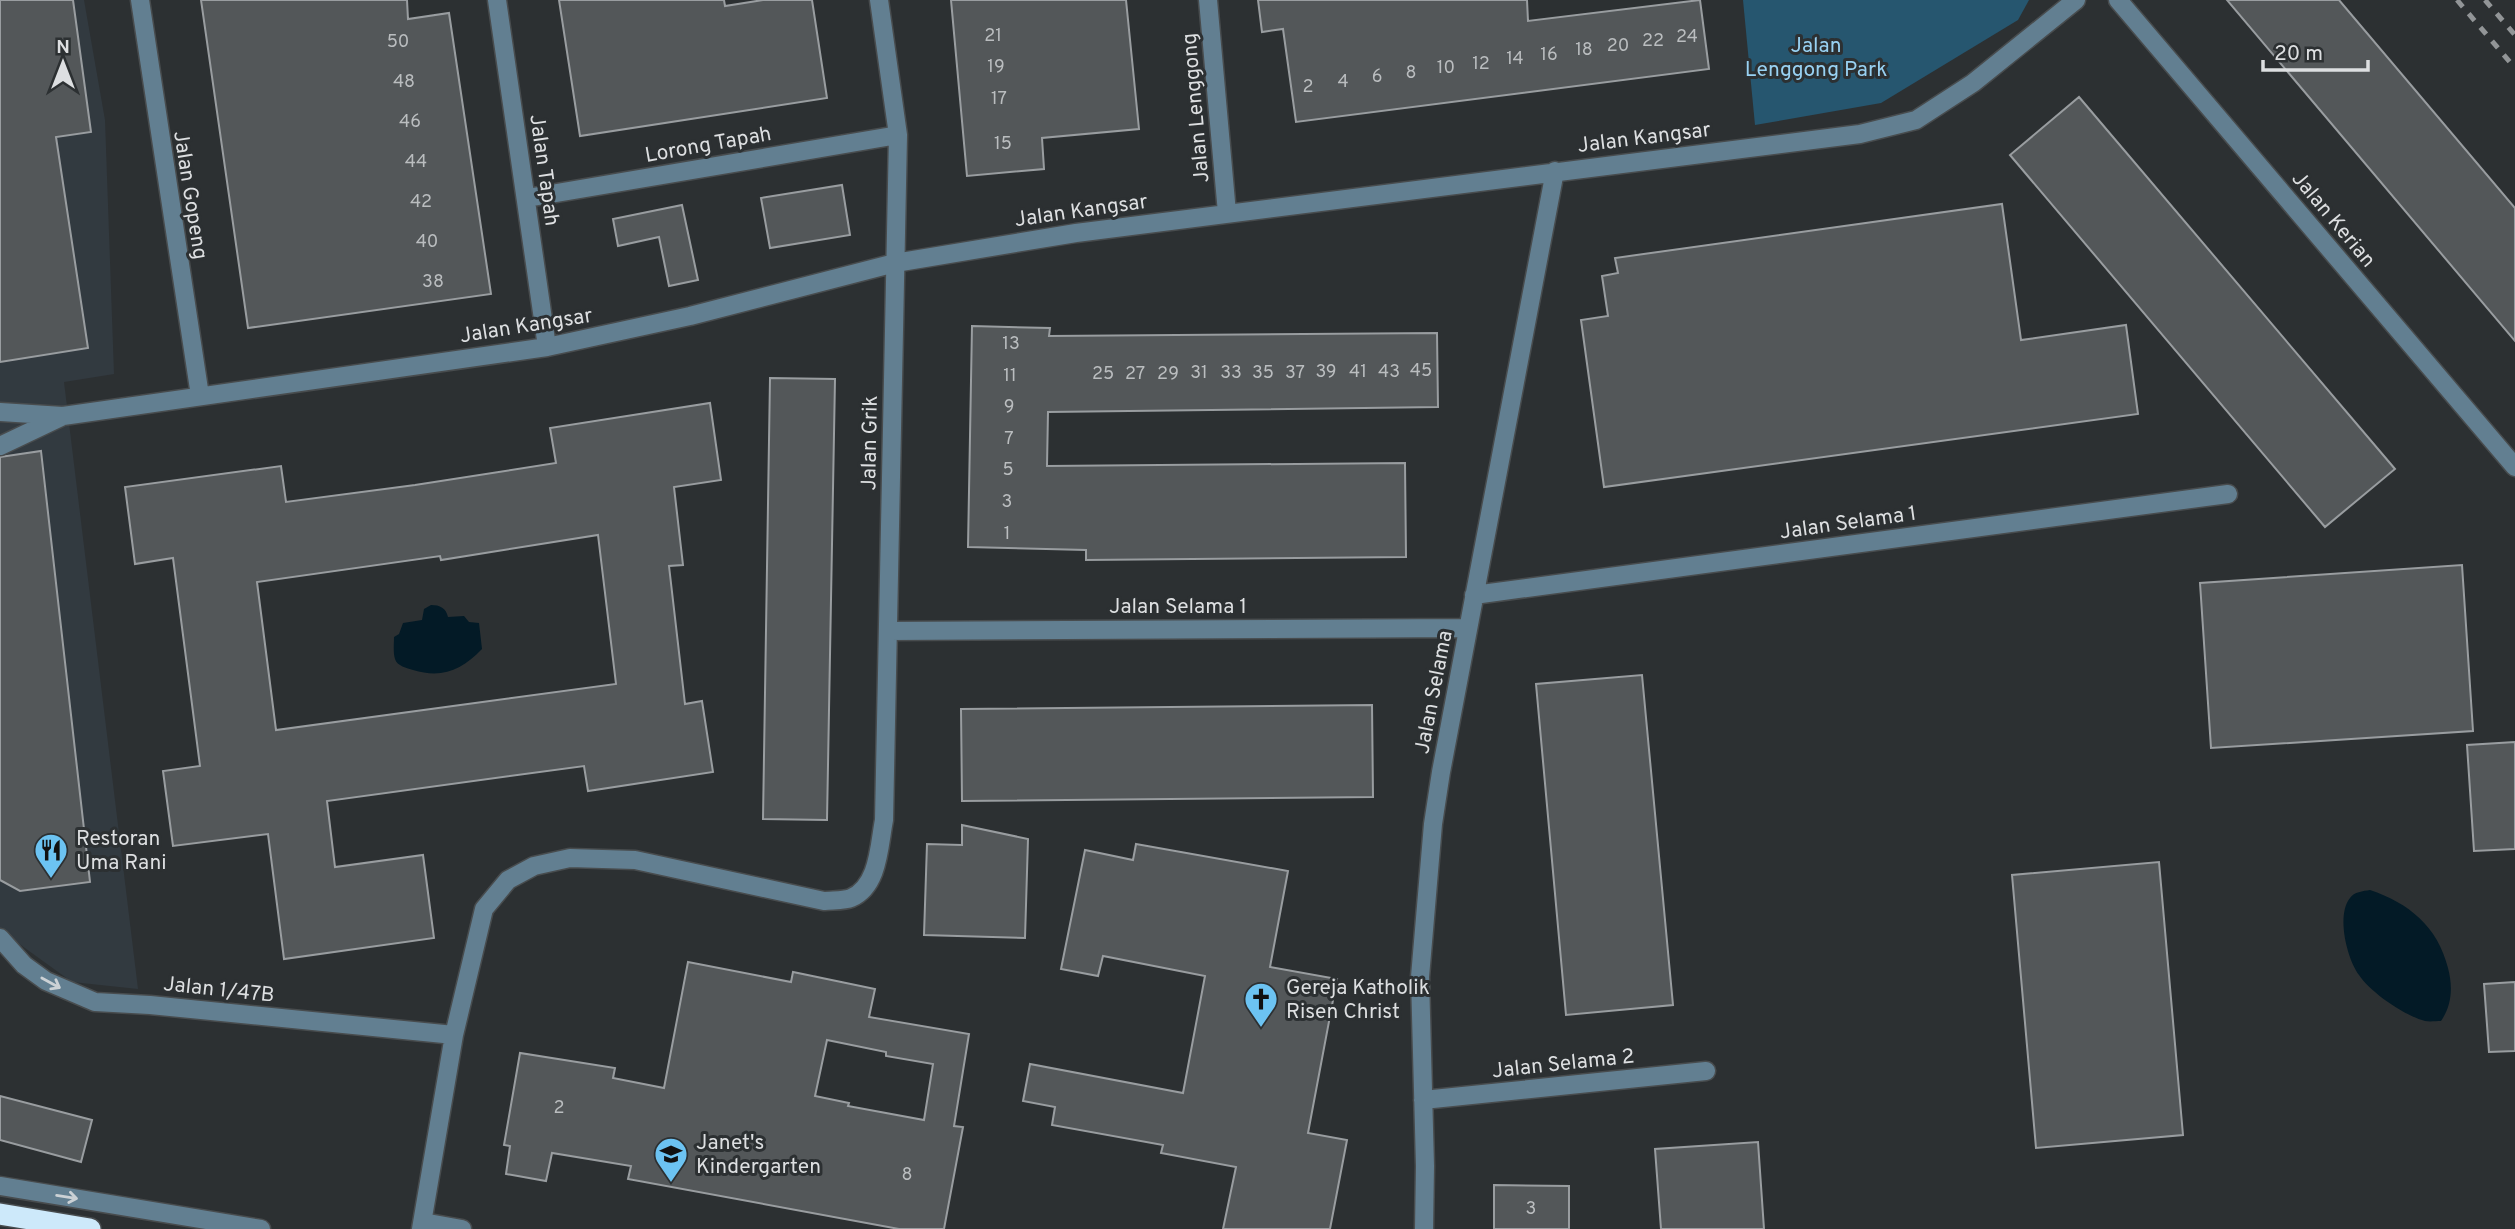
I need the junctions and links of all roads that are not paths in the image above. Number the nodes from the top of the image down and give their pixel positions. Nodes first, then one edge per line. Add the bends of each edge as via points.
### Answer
1 (140, 0) edge
2 (497, 0) edge
3 (879, 0) edge
4 (1208, 0) edge
5 (2076, 0) edge
6 (2118, 0) edge
7 (898, 135) junction
8 (1555, 171) junction
9 (527, 198) junction
10 (1227, 213) junction
11 (895, 263) junction
12 (547, 347) junction
13 (200, 397) junction
14 (0, 412) edge
15 (63, 416) junction
16 (0, 446) edge
17 (2515, 467) edge
18 (2228, 494) dead end
19 (1474, 595) junction
20 (1468, 628) junction
21 (887, 631) junction
22 (0, 938) edge
23 (454, 1035) junction
24 (1706, 1071) dead end
25 (1423, 1100) junction
26 (0, 1186) edge
27 (0, 1214) edge
28 (422, 1226) edge
29 (90, 1229) edge
30 (261, 1229) edge
31 (462, 1229) edge
32 (1424, 1229) edge

1 - 13 street, Jalan Gopeng
2 - 9 street, Jalan Tapah
3 - 7 street, Jalan Grik
4 - 10 street, Jalan Lenggong
5 - 8 street, Jalan Kangsar via 1973,83 1916,120 1860,134
6 - 17 street, Jalan Kerian
7 - 9 street, Lorong Tapah
7 - 11 street, Jalan Grik
8 - 10 street, Jalan Kangsar
8 - 19 street, Jalan Selama
9 - 12 street, Jalan Tapah
10 - 11 street, Jalan Kangsar
11 - 12 street, Jalan Kangsar
11 - 21 street, Jalan Grik
12 - 13 street, Jalan Kangsar
13 - 15 street, Jalan Kangsar
14 - 15 street, Jalan Kangsar
15 - 16 street, Jalan Kangsar
18 - 19 street, Jalan Selama 1
19 - 20 street, Jalan Selama
20 - 21 street, Jalan Selama 1
20 - 25 street, Jalan Selama via 1433,824 1420,977
21 - 23 street, Jalan Grik via 884,820 874,873 867,886 851,898 824,901 635,860 570,858 534,866 508,880 484,909
22 -> 23 street, Jalan 1/47B via 46,981 95,1002
23 - 28 street
24 - 25 street, Jalan Selama 2
25 - 32 street, Jalan Selama
26 -> 30 street
27 - 29 highway
28 - 31 street

